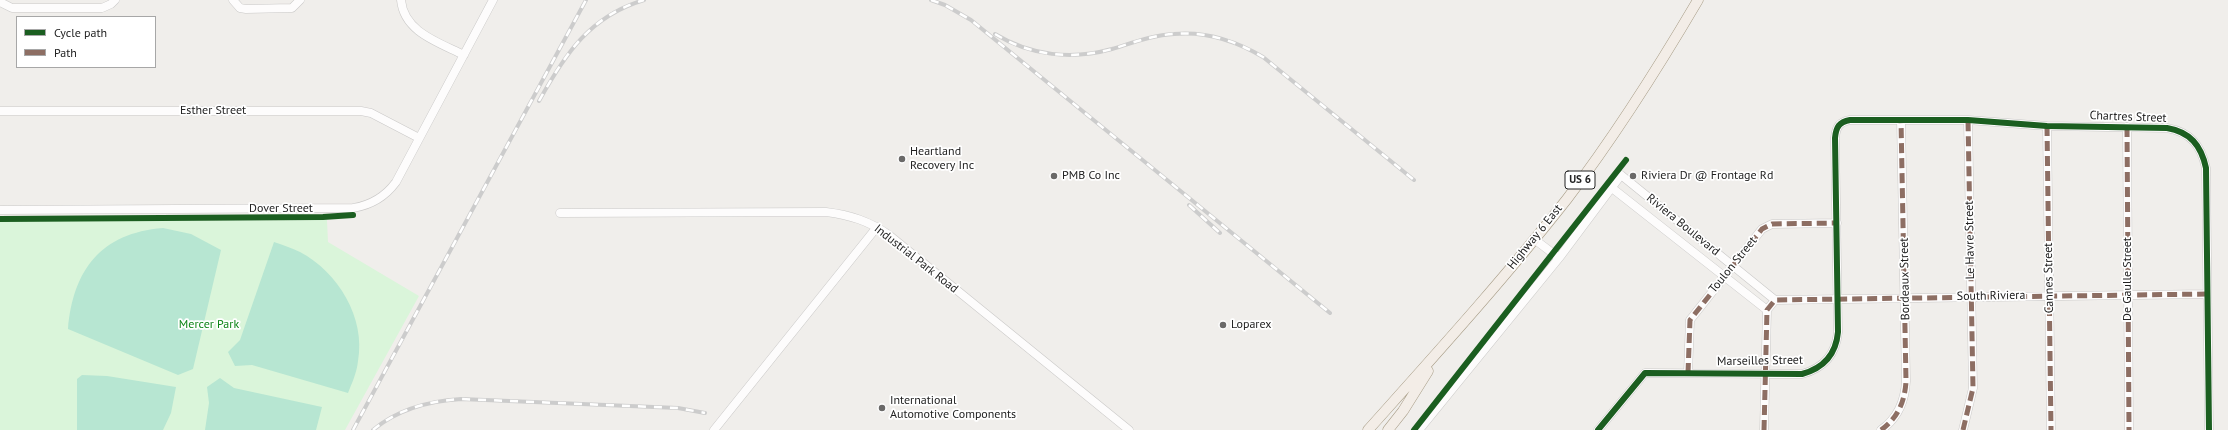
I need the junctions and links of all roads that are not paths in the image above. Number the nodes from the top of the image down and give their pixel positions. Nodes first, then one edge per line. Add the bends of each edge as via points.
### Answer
1 (115, 0) edge
2 (233, 0) edge
3 (300, 0) edge
4 (401, 0) edge
5 (493, 0) edge
6 (1698, 0) edge
7 (0, 2) edge
8 (464, 55) junction
9 (0, 111) edge
10 (1901, 120) junction
11 (1968, 120) junction
12 (1839, 125) joint
13 (2047, 126) junction
14 (2127, 127) junction
15 (419, 138) junction
16 (1612, 188) junction
17 (0, 210) edge
18 (560, 213) dead end
19 (1837, 223) junction
20 (877, 227) junction
21 (1534, 239) junction
22 (1559, 258) junction
23 (1733, 265) junction
24 (1724, 276) junction
25 (2207, 294) junction
26 (2128, 295) junction
27 (1971, 296) junction
28 (2049, 296) junction
29 (1906, 297) junction
30 (1838, 298) junction
31 (1776, 300) junction
32 (1767, 310) junction
33 (1443, 348) junction
34 (1688, 372) junction
35 (1765, 374) junction
36 (714, 430) edge
37 (1129, 430) edge
38 (1368, 430) edge
39 (1388, 430) edge
40 (1419, 430) edge
41 (1598, 430) edge
42 (1764, 430) edge
43 (1881, 430) edge
44 (1963, 430) edge
45 (2051, 430) edge
46 (2129, 430) edge
47 (2209, 430) edge

1 - 7 street via 102,8 12,8
2 - 3 street via 240,8 246,9 292,8
4 - 8 street via 405,17 414,28
5 - 8 street, Dover Street
6 - 21 main road, Highway 6 East / US 6 via 1604,146
8 - 15 street, Dover Street
9 - 15 street, Esther Street via 360,111 376,115
10 - 11 street, Chartres Street
10 - 12 street, Chartres Street via 1850,120
10 - 29 street, Bordeaux Street
11 - 13 street, Chartres Street
11 - 27 street, Le Havre Street
12 - 19 street, Marseilles Street via 1835,138
13 - 14 street, Chartres Street
13 - 28 street, Cannes Street
14 - 25 street, Chartres Street via 2176,130 2192,138 2199,146 2206,168
14 - 26 street, De Gaulle Street
15 - 17 street, Dover Street via 390,189 372,203 353,208
16 - 22 street, Riviera Boulevard
16 - 23 street, Riviera Boulevard via 1621,175
16 - 24 street, Riviera Boulevard
18 - 20 street, Industrial Park Road via 826,212 856,218
19 - 23 street, Toulon Street via 1767,226
19 - 30 street, Marseilles Street
20 - 36 street
20 - 37 street, Industrial Park Road
21 - 22 street
21 - 33 main road, Highway 6 East / US 6
22 - 40 street, Riviera Boulevard
23 - 24 street, Toulon Street
23 - 31 street, Riviera Boulevard
24 - 32 street, Riviera Boulevard
24 - 34 street, Toulon Street via 1690,320
25 - 26 street, South Riviera
25 - 47 street, Chartres Street
26 - 28 street, South Riviera
26 - 46 street, De Gaulle Street
27 - 28 street, South Riviera
27 - 29 street, South Riviera
27 - 44 street, Le Havre Street via 1972,388
28 - 45 street, Cannes Street
29 - 30 street, South Riviera
29 - 43 street, Bordeaux Street via 1904,396 1896,414
30 - 31 street, South Riviera
30 - 35 street, Marseilles Street via 1838,339 1824,363 1802,374
31 - 32 street
32 - 35 street
33 - 38 main road, Highway 6 East / US 6
33 - 39 main road, Highway 6 East / US 6
34 - 35 street, Marseilles Street
34 - 41 street, Marseilles Street via 1645,373
35 - 42 street

